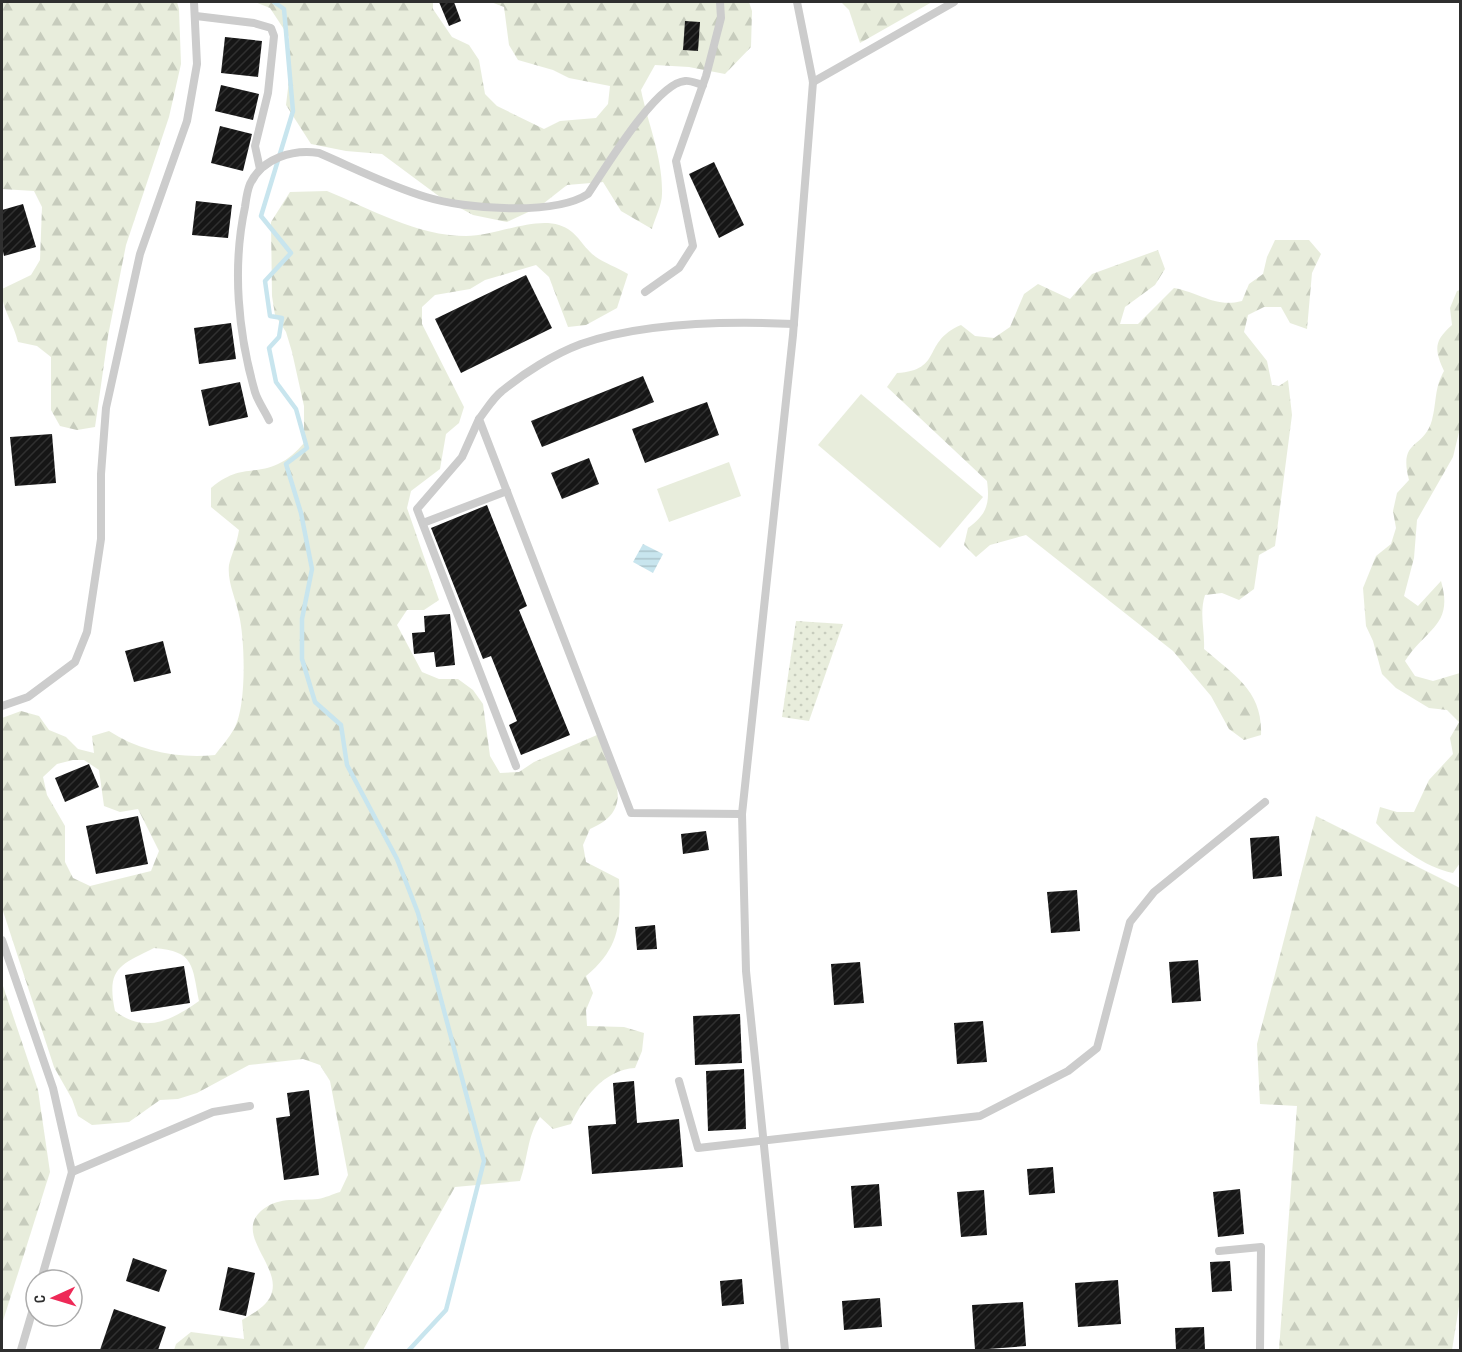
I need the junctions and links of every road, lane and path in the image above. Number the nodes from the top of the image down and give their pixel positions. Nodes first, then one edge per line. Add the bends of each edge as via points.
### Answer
1 (194, 2) edge
2 (720, 2) edge
3 (797, 2) edge
4 (954, 2) edge
5 (196, 16) junction
6 (813, 82) junction
7 (703, 85) junction
8 (260, 169) junction
9 (645, 292) dead end
10 (794, 324) junction
11 (479, 419) junction
12 (269, 420) dead end
13 (507, 491) junction
14 (423, 523) junction
15 (2, 706) edge
16 (516, 766) dead end
17 (1265, 802) dead end
18 (742, 814) junction
19 (2, 940) edge
20 (679, 1081) dead end
21 (250, 1106) dead end
22 (762, 1141) junction
23 (72, 1172) junction
24 (1219, 1251) dead end
25 (44, 1268) edge
26 (27, 1328) edge
27 (21, 1350) edge
28 (785, 1350) edge
29 (1260, 1350) edge

1 - 5 lane
2 - 7 lane via 721,18
3 - 6 lane
4 - 6 lane
5 - 8 lane via 254,23 270,28 274,36 268,93 255,146
5 - 15 lane via 197,64 187,121 140,254 106,408 101,539 87,632 75,662 28,697
6 - 10 lane
7 - 8 lane via 685,81 669,87 649,107 588,194 574,202 491,208 427,198 319,153 301,150
7 - 9 lane via 676,161 693,246 679,268
8 - 12 lane via 249,185 240,227 240,317 255,394
10 - 11 lane via 740,321 645,330 580,344 537,366 500,392
10 - 18 lane
11 - 13 lane
11 - 14 lane via 462,457 417,509
13 - 14 lane
13 - 18 lane via 631,813
14 - 16 lane
17 - 22 lane via 1154,892 1130,922 1097,1048 1068,1071 980,1116
18 - 22 lane via 746,971
19 - 23 lane via 53,1088
20 - 22 lane via 698,1148
21 - 23 lane via 213,1112
22 - 28 lane
23 - 25 lane
24 - 29 lane via 1262,1247
26 - 27 lane

